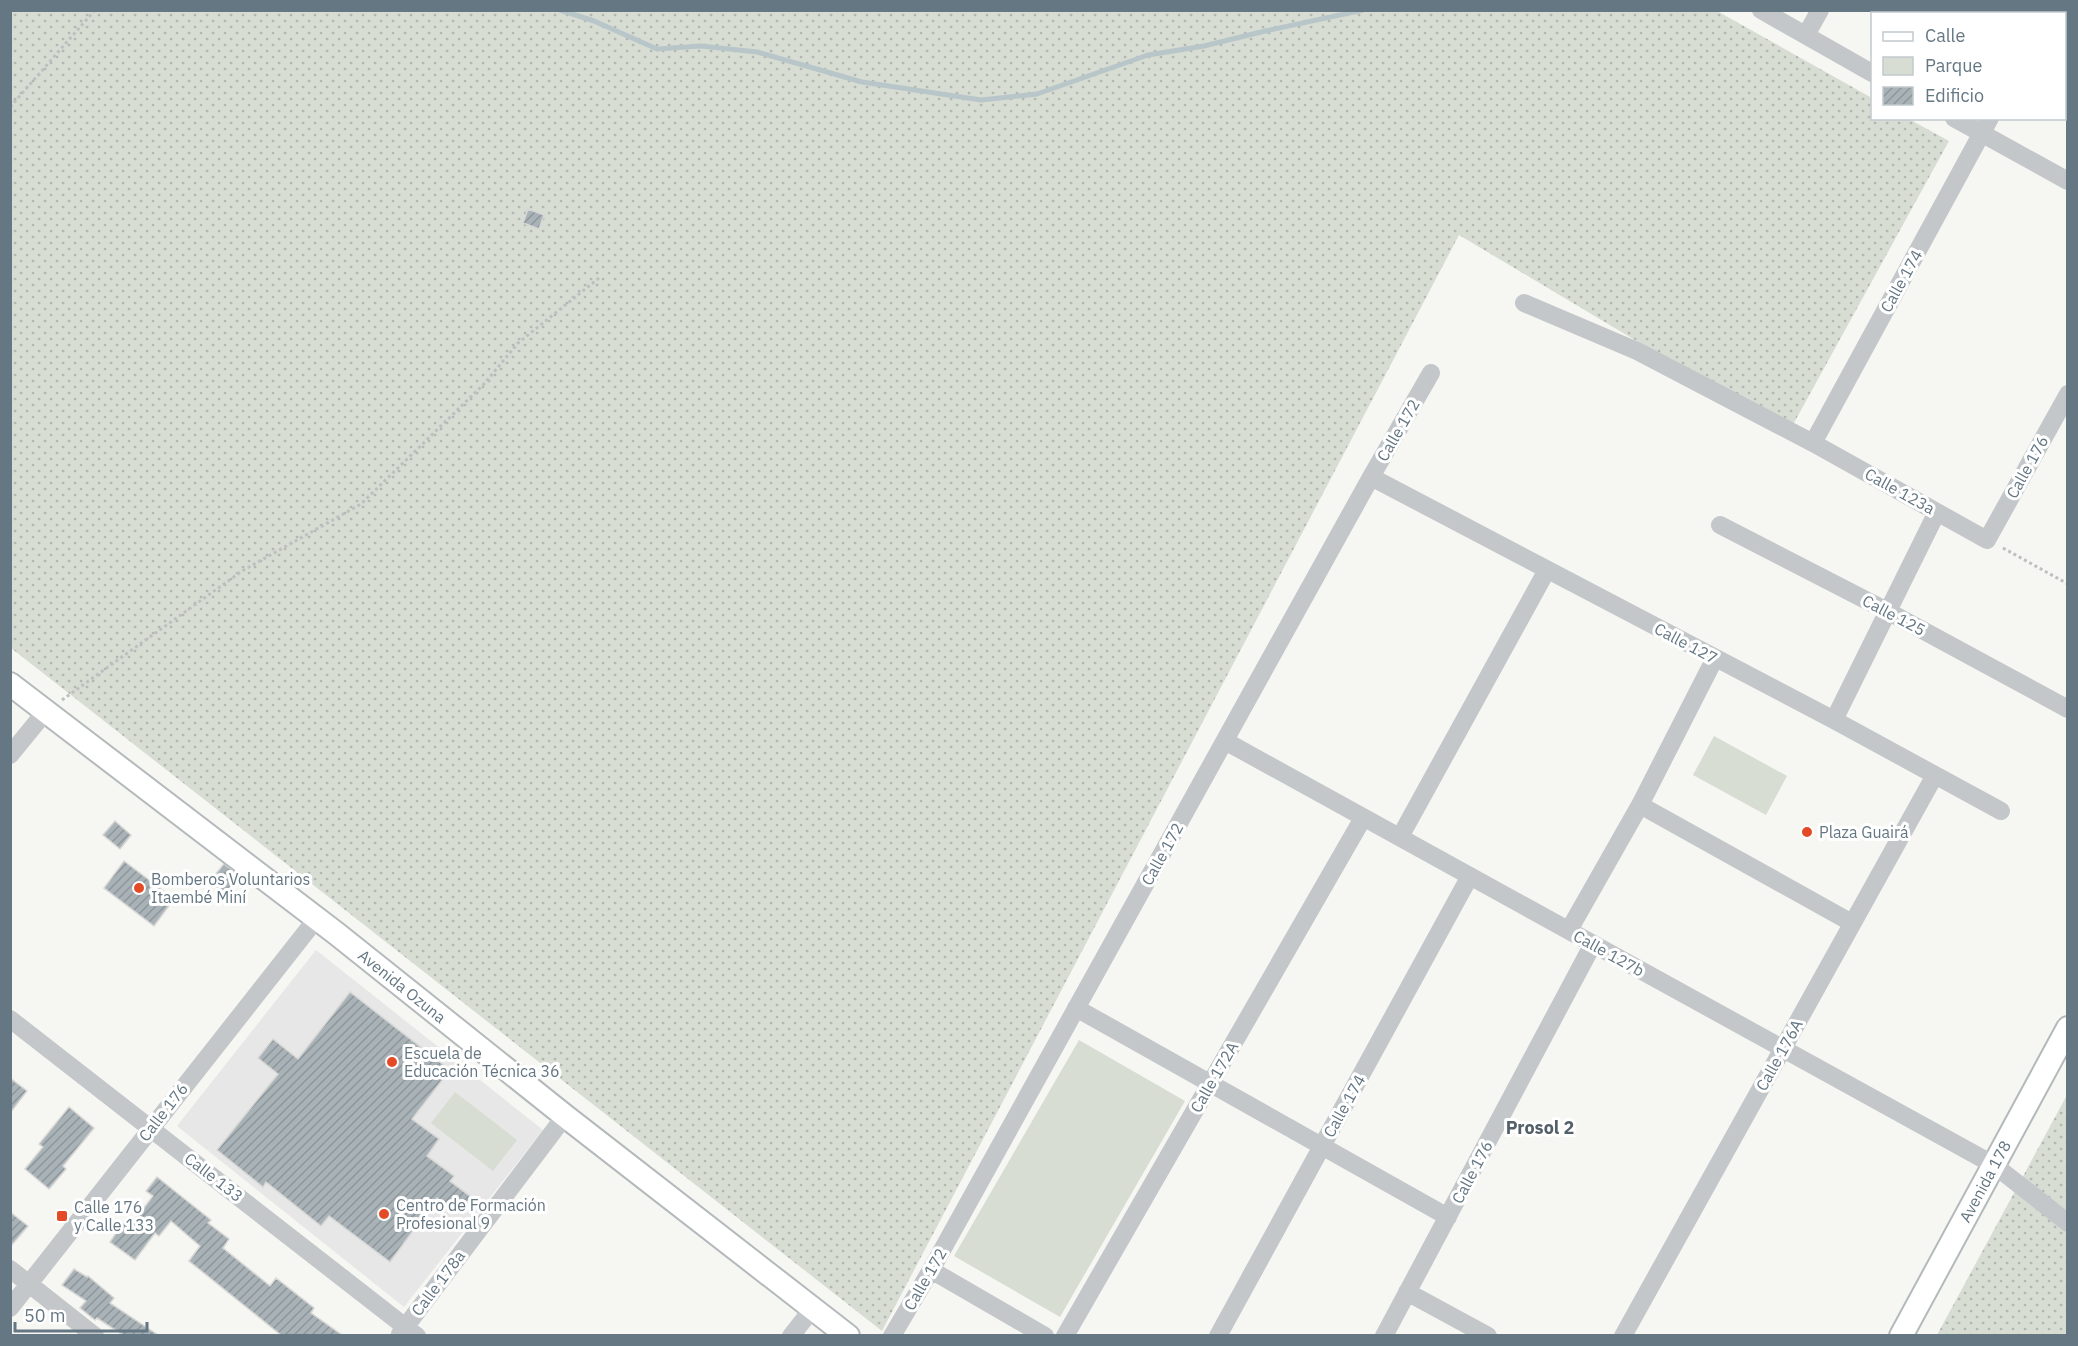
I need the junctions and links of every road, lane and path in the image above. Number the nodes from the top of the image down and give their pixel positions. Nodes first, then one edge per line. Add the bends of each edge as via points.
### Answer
1 (95, 10) edge
2 (1761, 10) edge
3 (1820, 10) edge
4 (1806, 35) junction
5 (1871, 72) edge
6 (10, 106) edge
7 (1962, 120) edge
8 (1985, 126) edge
9 (2067, 181) edge
10 (599, 278) dead end
11 (1524, 303) dead end
12 (1431, 373) dead end
13 (2067, 394) edge
14 (1813, 443) junction
15 (1371, 477) junction
16 (1937, 512) junction
17 (1720, 525) dead end
18 (1987, 540) junction
19 (1547, 570) junction
20 (2067, 584) edge
21 (1889, 612) junction
22 (1715, 658) junction
23 (10, 684) edge
24 (2067, 709) edge
25 (46, 711) junction
26 (1834, 720) junction
27 (1225, 741) junction
28 (10, 756) edge
29 (1935, 775) junction
30 (1640, 805) junction
31 (2001, 811) dead end
32 (1364, 818) junction
33 (1400, 837) junction
34 (1470, 876) junction
35 (317, 918) junction
36 (1852, 923) junction
37 (1569, 930) junction
38 (1593, 944) junction
39 (1076, 1008) junction
40 (10, 1019) edge
41 (2067, 1028) edge
42 (1783, 1049) junction
43 (1210, 1083) junction
44 (565, 1116) junction
45 (151, 1128) junction
46 (1322, 1146) junction
47 (1994, 1165) junction
48 (1448, 1217) junction
49 (2067, 1223) edge
50 (10, 1269) edge
51 (931, 1270) junction
52 (29, 1284) junction
53 (1407, 1292) junction
54 (10, 1308) edge
55 (813, 1308) junction
56 (407, 1332) edge
57 (95, 1335) edge
58 (791, 1335) edge
59 (848, 1335) edge
60 (892, 1335) edge
61 (1045, 1335) edge
62 (1065, 1335) edge
63 (1218, 1335) edge
64 (1384, 1335) edge
65 (1488, 1335) edge
66 (1623, 1335) edge
67 (1901, 1335) edge

1 - 6 path
2 - 4 street
3 - 4 street
4 - 5 street
7 - 8 street
8 - 9 street
8 - 14 street, Calle 174
10 - 25 path via 518,343 485,383 362,504 242,571
11 - 14 street, Calle 123a via 1637,351
12 - 15 street, Calle 172
13 - 18 street, Calle 176
14 - 16 street, Calle 123a
15 - 19 street, Calle 127
15 - 27 street, Calle 172
16 - 18 street, Calle 123a
16 - 21 street
17 - 21 street, Calle 125
18 - 20 path
19 - 22 street, Calle 127
19 - 33 street
21 - 24 street, Calle 125
21 - 26 street
22 - 26 street, Calle 127
22 - 30 street
23 - 25 main road, Avenida Ozuna
25 - 28 street
25 - 35 main road, Avenida Ozuna
26 - 29 street, Calle 127
27 - 32 street, Calle 127b
27 - 39 street, Calle 172
29 - 31 street, Calle 127
29 - 36 street, Calle 176A
30 - 36 street
30 - 37 street
32 - 33 street, Calle 127b
32 - 43 street, Calle 172A
33 - 34 street, Calle 127b
34 - 37 street, Calle 127b
34 - 46 street, Calle 174
35 - 44 main road, Avenida Ozuna
35 - 45 street, Calle 176
36 - 42 street, Calle 176A
37 - 38 street, Calle 127b
38 - 42 street, Calle 127b
38 - 48 street, Calle 176
39 - 43 street
39 - 51 street, Calle 172
40 - 45 street, Calle 133
41 - 47 main road, Avenida 178
42 - 47 street, Calle 127b
42 - 66 street, Calle 176A
43 - 46 street
43 - 62 street, Calle 172A
44 - 55 main road, Avenida Ozuna
44 - 56 street, Calle 178a
45 - 52 street, Calle 176
45 - 56 street, Calle 133
46 - 48 street
46 - 63 street, Calle 174
47 - 49 street, Calle 127b
47 - 67 main road, Avenida 178
48 - 53 street, Calle 176
50 - 52 street
51 - 60 street, Calle 172
51 - 61 street
52 - 54 street, Calle 176
52 - 57 street
53 - 64 street, Calle 176
53 - 65 street
55 - 58 street
55 - 59 main road, Avenida Ozuna

